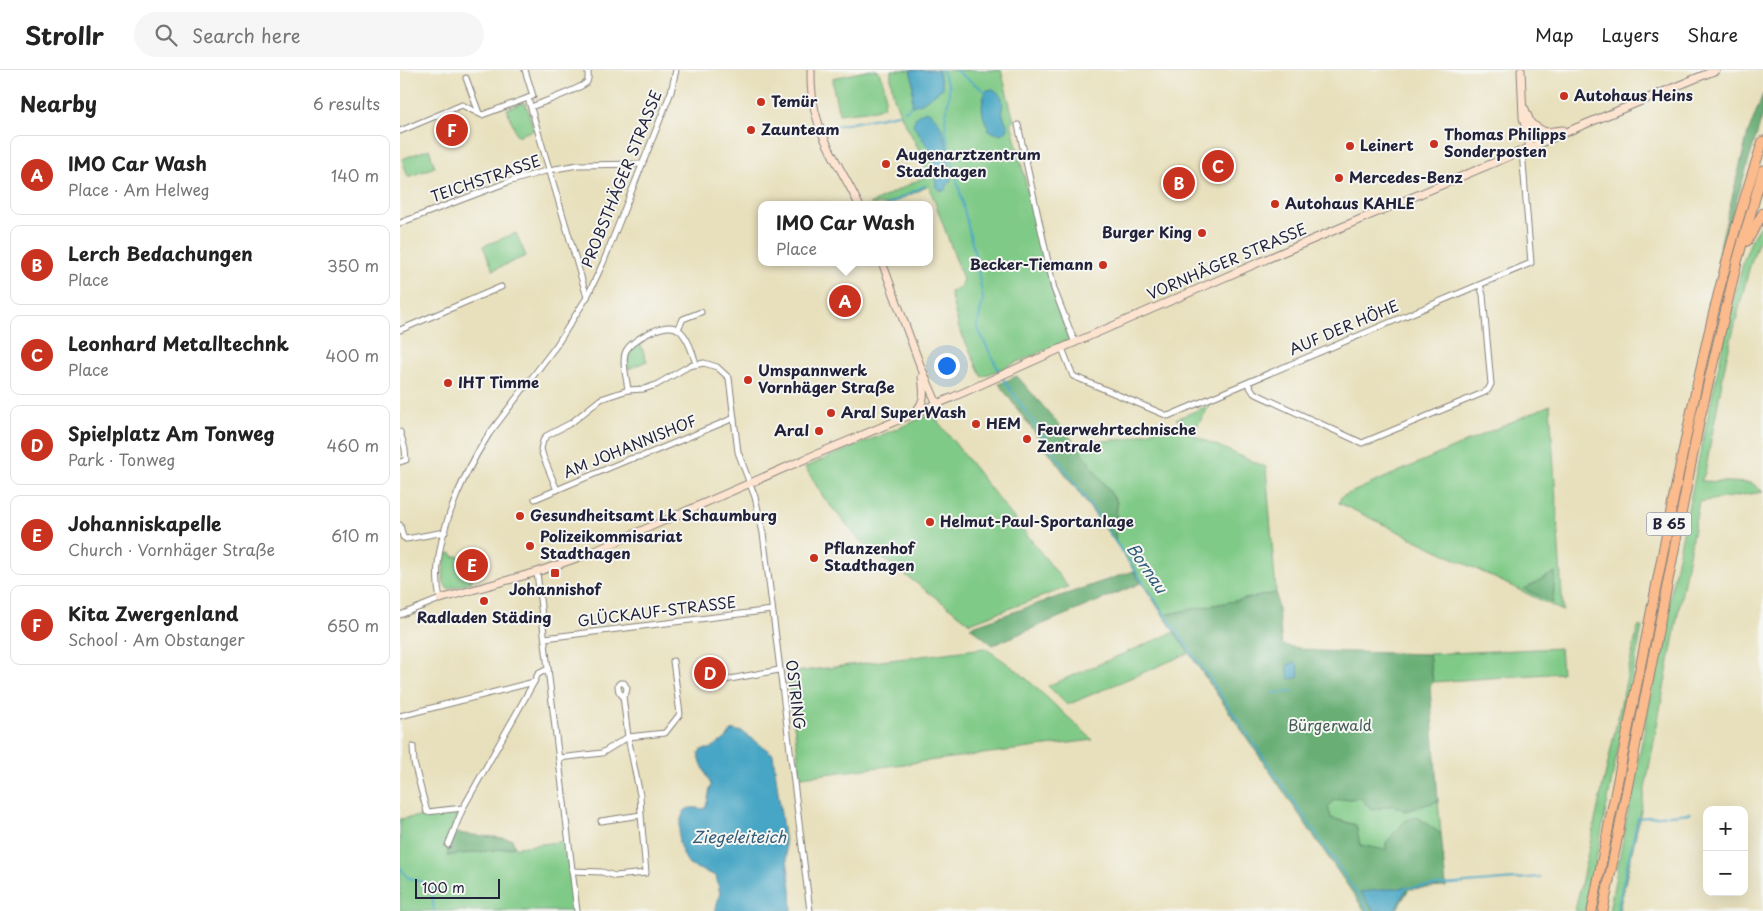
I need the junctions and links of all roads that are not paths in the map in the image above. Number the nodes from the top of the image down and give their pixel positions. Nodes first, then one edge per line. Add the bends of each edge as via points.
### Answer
1 (525, 70) edge
2 (588, 70) edge
3 (676, 70) edge
4 (811, 70) edge
5 (1521, 70) edge
6 (1716, 70) edge
7 (466, 78) dead end
8 (528, 98) junction
9 (474, 101) junction
10 (1523, 103) junction
11 (462, 105) junction
12 (531, 107) junction
13 (479, 113) junction
14 (1530, 123) junction
15 (1018, 125) dead end
16 (1576, 128) junction
17 (400, 130) edge
18 (1763, 141) edge
19 (1539, 144) junction
20 (1530, 148) junction
21 (1522, 151) junction
22 (642, 164) junction
23 (549, 170) junction
24 (1763, 170) edge
25 (857, 201) edge
26 (1763, 213) edge
27 (400, 223) edge
28 (1737, 262) junction
29 (883, 266) edge
30 (1480, 285) junction
31 (501, 287) dead end
32 (587, 297) junction
33 (701, 312) dead end
34 (678, 328) junction
35 (400, 330) edge
36 (1075, 342) junction
37 (1062, 348) junction
38 (696, 364) junction
39 (920, 365) junction
40 (1248, 384) junction
41 (628, 390) junction
42 (937, 404) junction
43 (910, 416) junction
44 (734, 418) junction
45 (400, 432) edge
46 (403, 461) edge
47 (750, 483) junction
48 (557, 490) junction
49 (535, 499) dead end
50 (400, 525) edge
51 (445, 532) junction
52 (537, 572) junction
53 (440, 599) junction
54 (772, 610) junction
55 (400, 615) edge
56 (545, 638) junction
57 (674, 661) dead end
58 (548, 669) junction
59 (780, 670) junction
60 (534, 682) junction
61 (703, 684) dead end
62 (623, 696) dead end
63 (400, 716) edge
64 (628, 737) junction
65 (413, 747) dead end
66 (559, 758) junction
67 (462, 808) junction
68 (641, 815) junction
69 (602, 821) dead end
70 (448, 845) dead end
71 (572, 870) junction
72 (577, 911) edge
73 (810, 911) edge
74 (1592, 911) edge
75 (1603, 911) edge

1 - 8 street, PROBSTHÄGER STRASSE via 533,96
2 - 12 street via 585,84
3 - 22 street, PROBSTHÄGER STRASSE
4 - 25 main road via 813,100 821,132
5 - 10 main road
6 - 16 main road, VORNHÄGER STRASSE
7 - 9 street
8 - 12 street, PROBSTHÄGER STRASSE
8 - 13 street via 482,115
9 - 11 street
9 - 13 street
10 - 14 main road
10 - 20 main road
11 - 13 street
11 - 17 street
12 - 23 street, PROBSTHÄGER STRASSE
14 - 16 main road via 1545,132
14 - 19 main road
15 - 36 street via 1054,289
16 - 19 main road, VORNHÄGER STRASSE
18 - 74 highway, B 65 via 1745,193 1716,302 1690,417
19 - 20 main road, VORNHÄGER STRASSE
20 - 21 main road, VORNHÄGER STRASSE
21 - 30 street, AUF DER HÖHE via 1531,263
21 - 36 main road, VORNHÄGER STRASSE
22 - 23 street, TEICHSTRASSE via 578,165
22 - 32 street, PROBSTHÄGER STRASSE
23 - 27 street, TEICHSTRASSE
23 - 32 street, PROBSTHÄGER STRASSE
24 - 28 highway, B 65
26 - 28 highway, B 65
28 - 75 highway, B 65 via 1696,436
29 - 39 main road
30 - 40 street, AUF DER HÖHE
30 - 40 street via 1490,384 1488,390 1474,397 1362,443 1254,393
31 - 35 street
32 - 51 street, PROBSTHÄGER STRASSE via 556,346 480,448 454,503
33 - 34 street via 684,319
34 - 38 street
34 - 41 street via 652,332 626,351
36 - 37 main road, VORNHÄGER STRASSE
37 - 40 street, AUF DER HÖHE via 1073,376 1168,416
37 - 42 main road, VORNHÄGER STRASSE
38 - 41 street via 656,385
38 - 44 street via 710,364 729,378
39 - 42 main road
39 - 43 main road via 924,400
41 - 48 street via 601,399 546,436 541,449
42 - 43 main road, VORNHÄGER STRASSE
43 - 47 main road, VORNHÄGER STRASSE
44 - 47 street via 738,452
44 - 48 street, AM JOHANNISHOF
45 - 46 street via 405,449
47 - 52 main road, VORNHÄGER STRASSE via 588,554
47 - 54 street, OSTRING via 763,533
48 - 49 street, AM JOHANNISHOF
50 - 51 street via 406,539
51 - 53 street, PROBSTHÄGER STRASSE via 436,581
52 - 53 main road, VORNHÄGER STRASSE
52 - 56 street
53 - 55 street, VORNHÄGER STRASSE
54 - 56 street, GLÜCKAUF-STRASSE
54 - 59 street, OSTRING
56 - 58 street
57 - 64 street via 680,714 665,733
58 - 60 street via 538,674
58 - 66 street
59 - 61 street
59 - 73 street, OSTRING
60 - 63 street
60 - 67 street
62 - 64 street
64 - 66 street via 602,753
64 - 68 street
65 - 67 street via 427,812
66 - 71 street
67 - 70 street
68 - 69 street
68 - 71 street via 646,873 615,876
71 - 72 street

